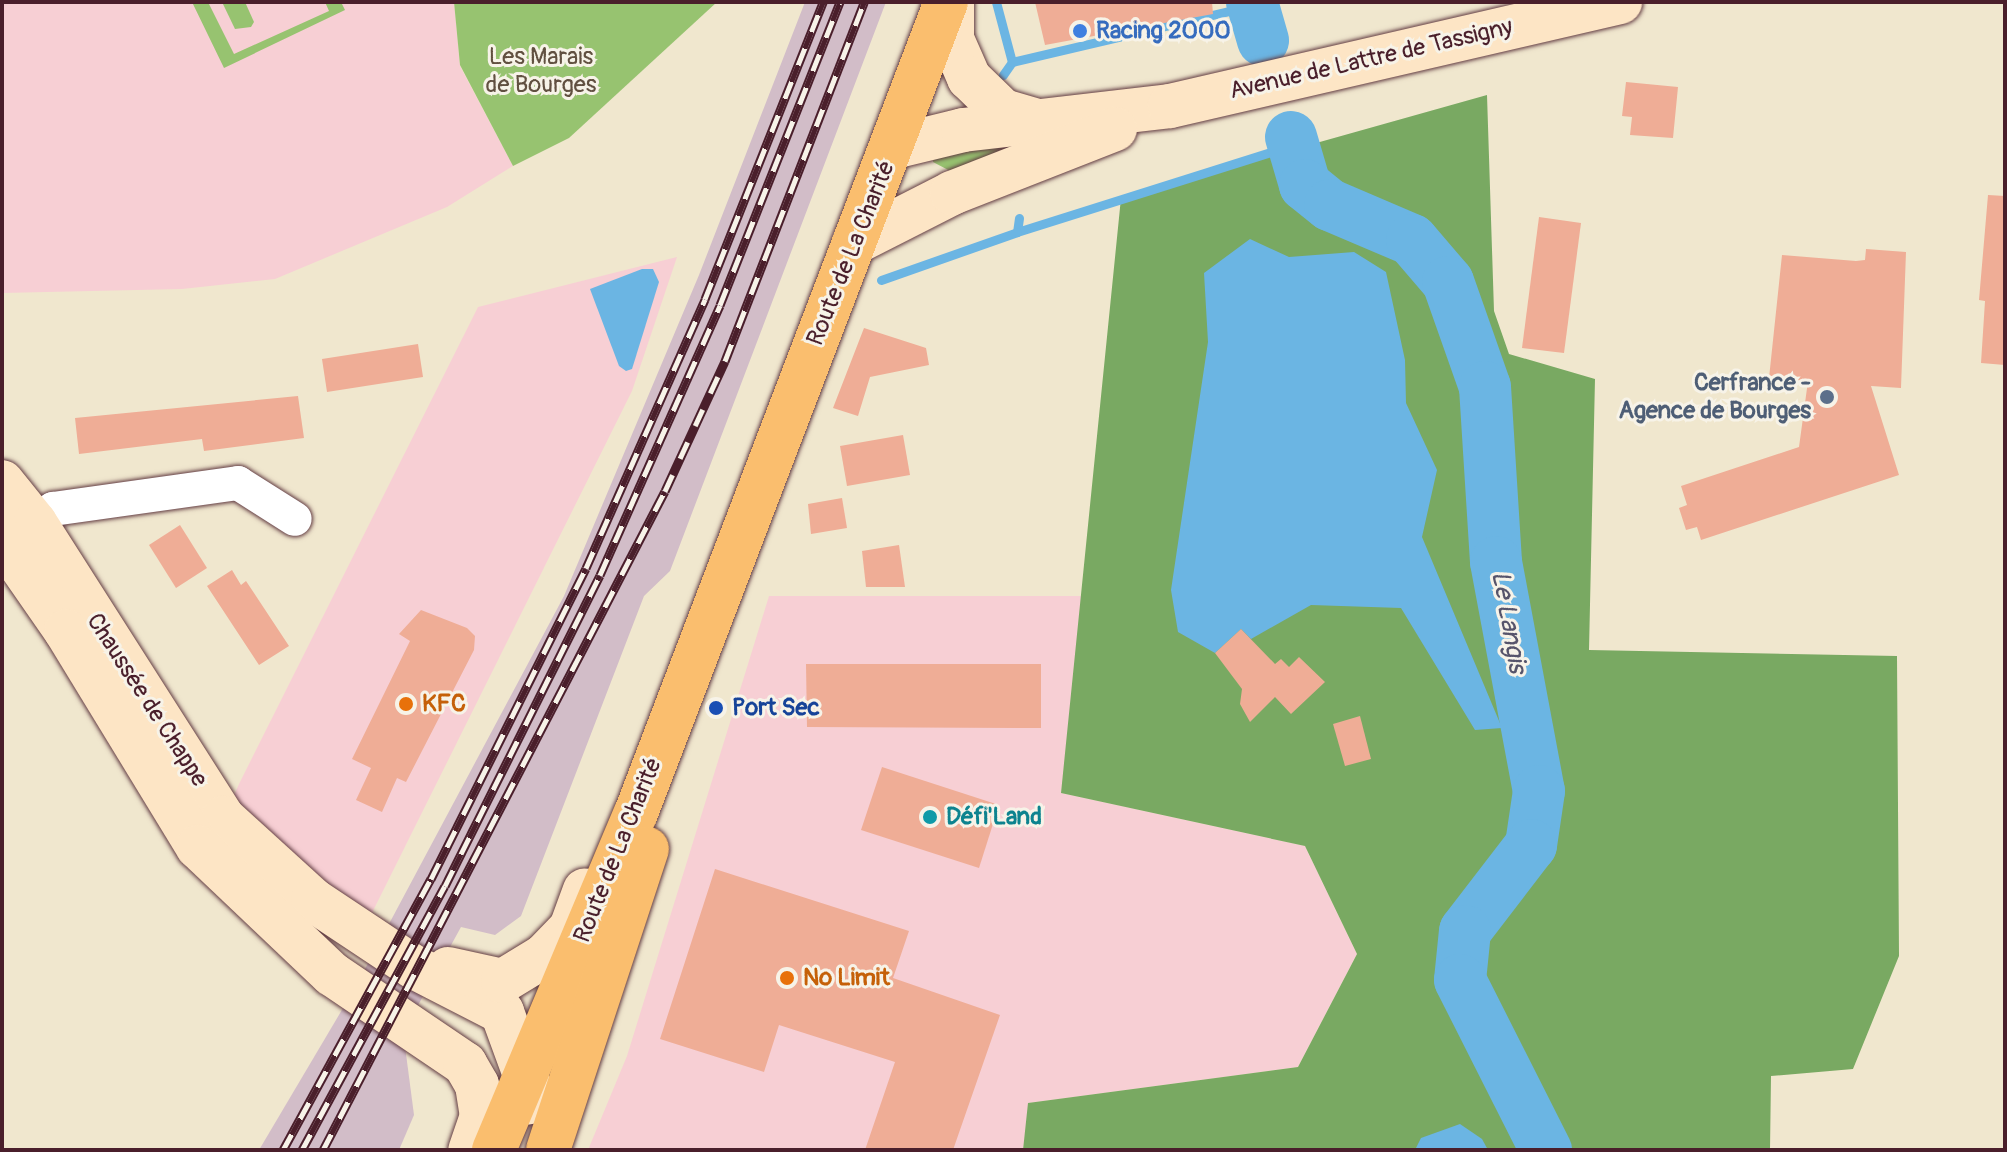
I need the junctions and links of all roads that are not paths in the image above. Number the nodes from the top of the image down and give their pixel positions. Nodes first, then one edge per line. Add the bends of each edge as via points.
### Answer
1 (946, 2) edge
2 (952, 2) edge
3 (1597, 5) edge
4 (1170, 106) junction
5 (1044, 123) junction
6 (894, 147) junction
7 (952, 193) junction
8 (854, 243) junction
9 (2, 482) edge
10 (295, 519) dead end
11 (18, 531) edge
12 (734, 548) junction
13 (313, 900) junction
14 (253, 904) junction
15 (607, 977) junction
16 (527, 1028) junction
17 (525, 1075) junction
18 (470, 1150) edge
19 (494, 1150) edge
20 (514, 1150) edge
21 (548, 1150) edge

1 - 6 main road, Route de La Charité
2 - 5 main road, Avenue de Lattre de Tassigny via 952,39 969,78 1003,111
3 - 4 main road, Avenue de Lattre de Tassigny
4 - 5 main road, Avenue de Lattre de Tassigny
4 - 7 main road, Avenue de Lattre de Tassigny
5 - 6 main road, Avenue de Lattre de Tassigny via 963,130
6 - 7 main road
6 - 8 main road, Route de La Charité
7 - 8 main road, Avenue de Lattre de Tassigny
8 - 12 main road, Route de La Charité
9 - 11 main road, Chaussée de Chappe
10 - 11 street via 238,483 53,509
11 - 13 main road, Chaussée de Chappe via 223,818
11 - 14 main road, Chaussée de Chappe via 66,631 198,847
12 - 13 main road, Chaussée de Chappe via 696,611 571,928 544,956 503,981 457,973
12 - 15 main road, Route de La Charité via 718,633
12 - 16 main road, Route de La Charité via 636,813
13 - 16 main road, Chaussée de Chappe via 414,967
14 - 16 main road, Chaussée de Chappe via 318,955 396,1001 466,1033
14 - 18 main road, Chaussée de Chappe via 332,974 465,1064 477,1085 482,1116
15 - 16 main road
15 - 21 main road, Route de La Charité
16 - 17 main road, Route de La Charité
17 - 19 main road, Route de La Charité
17 - 20 main road via 532,1094

